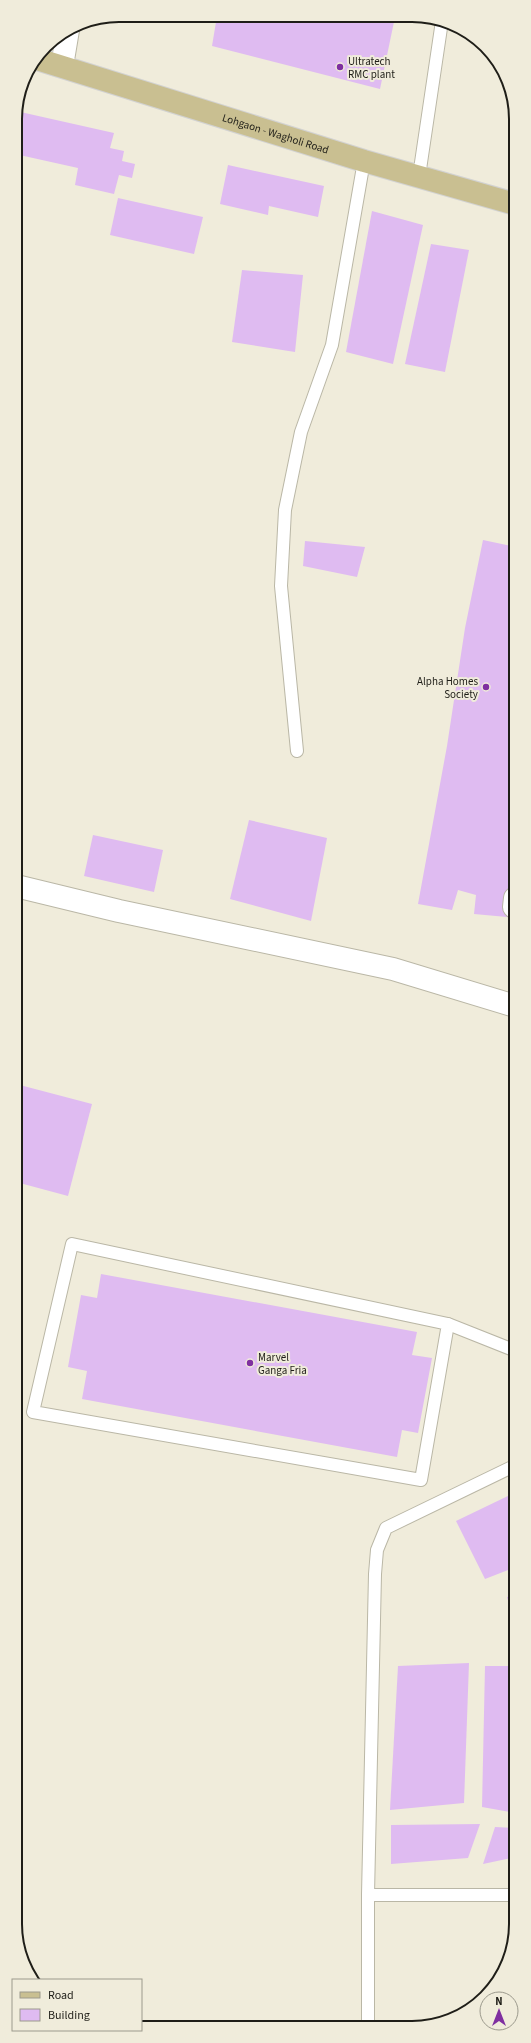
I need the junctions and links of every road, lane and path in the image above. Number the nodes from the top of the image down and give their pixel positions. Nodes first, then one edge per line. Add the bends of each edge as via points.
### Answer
1 (441, 27) edge
2 (67, 37) edge
3 (42, 60) edge
4 (62, 66) junction
5 (364, 160) junction
6 (419, 176) junction
7 (509, 202) edge
8 (297, 751) dead end
9 (22, 887) edge
10 (509, 1004) edge
11 (448, 1324) junction
12 (509, 1348) edge
13 (509, 1468) edge
14 (368, 1895) junction
15 (509, 1895) edge
16 (368, 2021) edge

1 - 6 lane
2 - 4 street
3 - 4 main road, Lohgaon - Wagholi Road
4 - 5 main road, Lohgaon - Wagholi Road
5 - 6 main road, Lohgaon - Wagholi Road
5 - 8 lane via 332,345 301,432 285,510 281,586
6 - 7 main road, Lohgaon - Wagholi Road
9 - 10 street via 119,911 393,969
11 - 11 lane via 72,1244 33,1412 421,1480
11 - 12 lane
13 - 14 lane via 386,1528 377,1550
14 - 15 lane
14 - 16 lane

